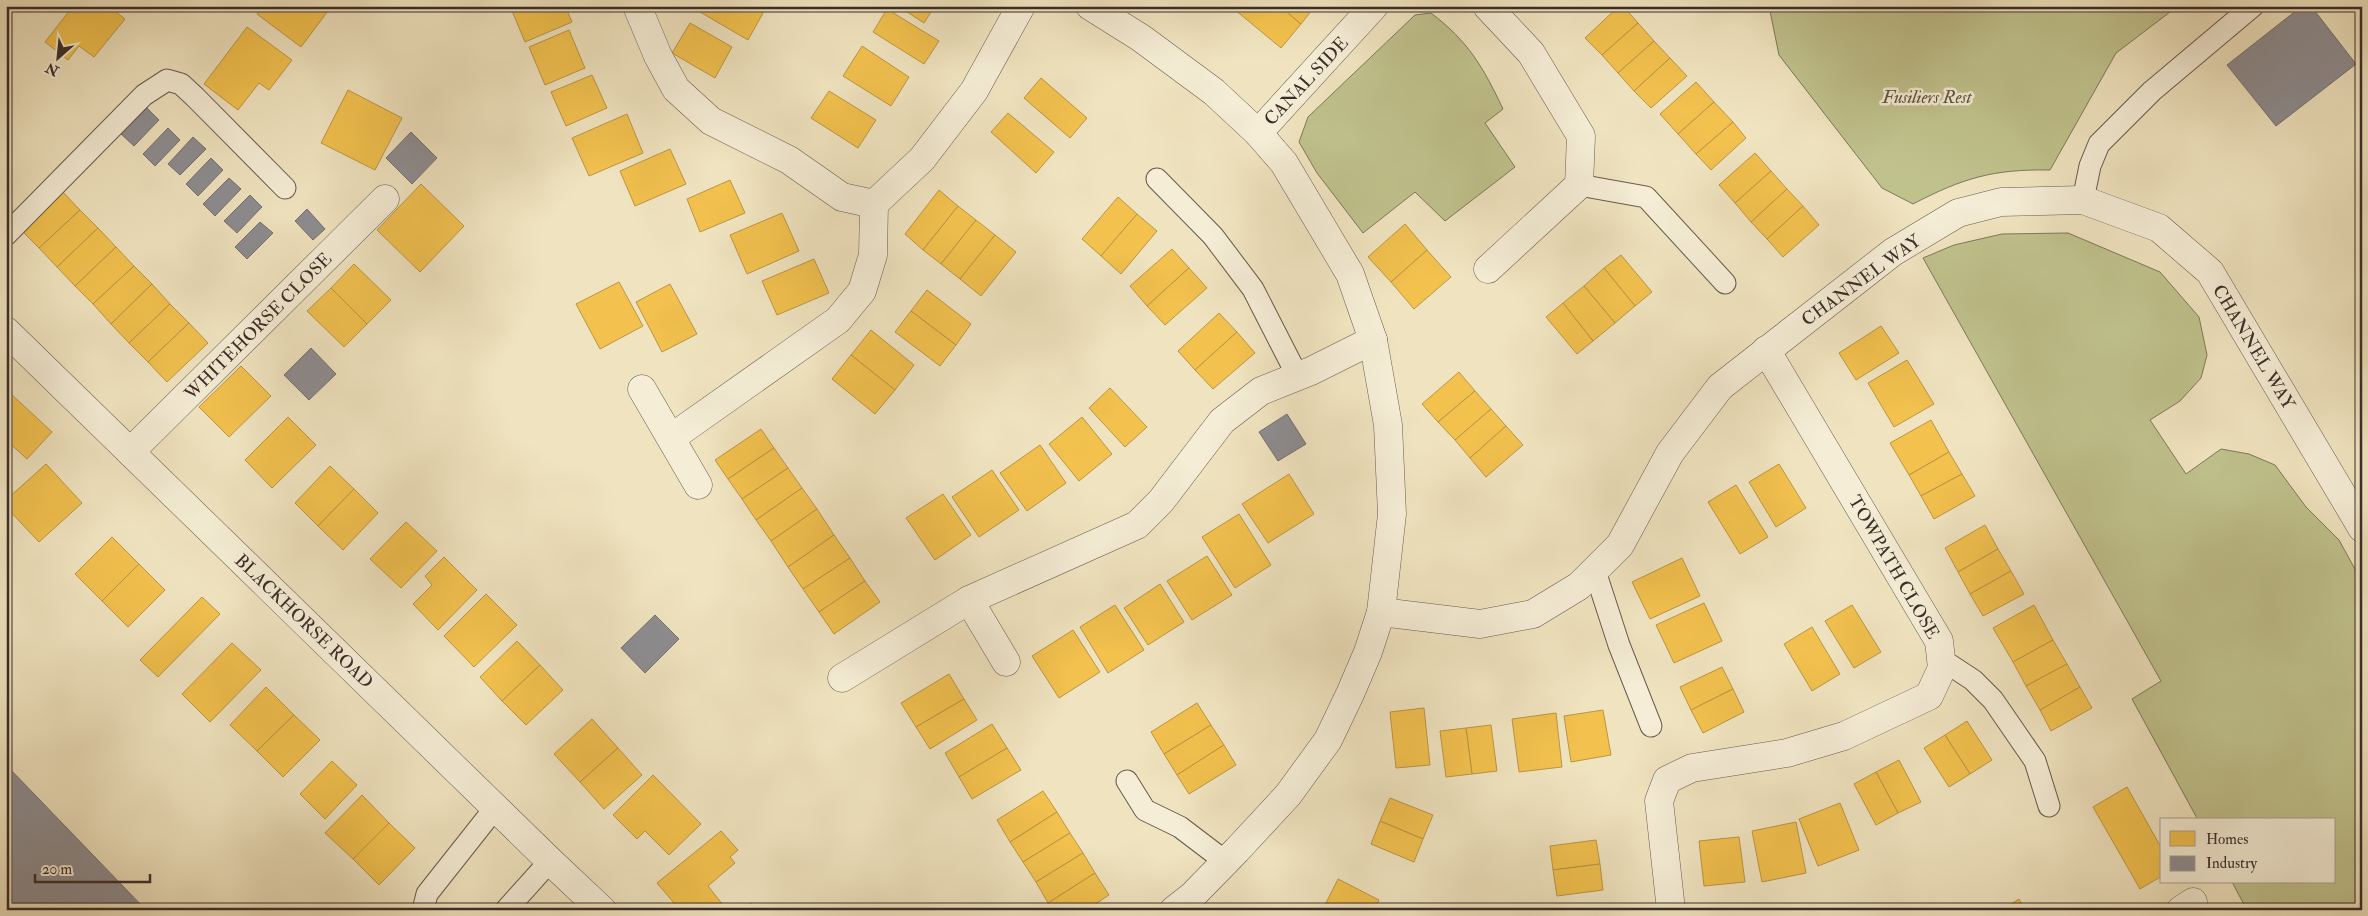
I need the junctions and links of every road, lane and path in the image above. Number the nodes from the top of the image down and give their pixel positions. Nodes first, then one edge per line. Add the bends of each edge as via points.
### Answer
1 (637, 6) edge
2 (1021, 6) edge
3 (1090, 6) edge
4 (1374, 6) edge
5 (1487, 6) edge
6 (2253, 6) edge
7 (1258, 133) junction
8 (1158, 179) dead end
9 (1579, 185) junction
10 (285, 188) dead end
11 (385, 199) dead end
12 (2083, 200) junction
13 (874, 204) junction
14 (6, 235) edge
15 (1488, 269) dead end
16 (1725, 283) dead end
17 (6, 331) edge
18 (1374, 340) junction
19 (1766, 350) junction
20 (1298, 377) junction
21 (642, 389) dead end
22 (671, 438) junction
23 (130, 452) junction
24 (698, 484) dead end
25 (2362, 528) edge
26 (1595, 571) junction
27 (969, 600) junction
28 (1381, 612) junction
29 (1941, 659) junction
30 (1006, 662) dead end
31 (842, 678) dead end
32 (1651, 726) dead end
33 (1127, 781) dead end
34 (2049, 806) dead end
35 (495, 808) junction
36 (550, 861) junction
37 (1226, 862) junction
38 (423, 910) edge
39 (506, 910) edge
40 (602, 910) edge
41 (1174, 910) edge
42 (1671, 910) edge

1 - 13 street via 676,89 711,121 790,160 842,196
2 - 13 street via 974,91 922,159
3 - 7 street via 1141,38 1214,92
4 - 7 street, CANAL SIDE
5 - 9 street via 1531,53 1581,136
6 - 12 lane via 2152,91 2099,144 2090,166
7 - 18 street via 1284,163 1350,274
8 - 20 lane via 1213,236 1253,289
9 - 15 street
9 - 16 lane via 1646,197
10 - 14 lane via 181,84 167,80 144,95
11 - 23 street, WHITEHORSE CLOSE
12 - 19 street, CHANNEL WAY via 2001,202 1958,213 1893,252
12 - 25 street, CHANNEL WAY via 2159,228 2210,272
13 - 22 street via 874,255 862,291 838,320
17 - 23 street, BLACKHORSE ROAD
18 - 20 street
18 - 28 street via 1388,425 1392,514
19 - 26 street, CHANNEL WAY via 1720,387 1670,453 1620,545
19 - 29 street, TOWPATH CLOSE via 1939,641
20 - 27 street via 1260,391 1222,421 1161,501 1136,525
21 - 22 street
22 - 24 street
23 - 35 street, BLACKHORSE ROAD
26 - 28 street, CHANNEL WAY via 1580,586 1533,614 1480,624
26 - 32 lane via 1619,645
27 - 30 street
27 - 31 street
28 - 37 street via 1368,652 1328,740 1288,795
29 - 34 lane via 1973,680 1994,700 2034,762
29 - 42 street, TOWPATH CLOSE via 1942,668 1929,696 1844,736 1787,753 1692,768 1667,780 1659,801
33 - 37 lane via 1145,810 1180,826
35 - 36 street, BLACKHORSE ROAD
35 - 38 lane via 427,894
36 - 39 lane
36 - 40 street, BLACKHORSE ROAD
37 - 41 street

